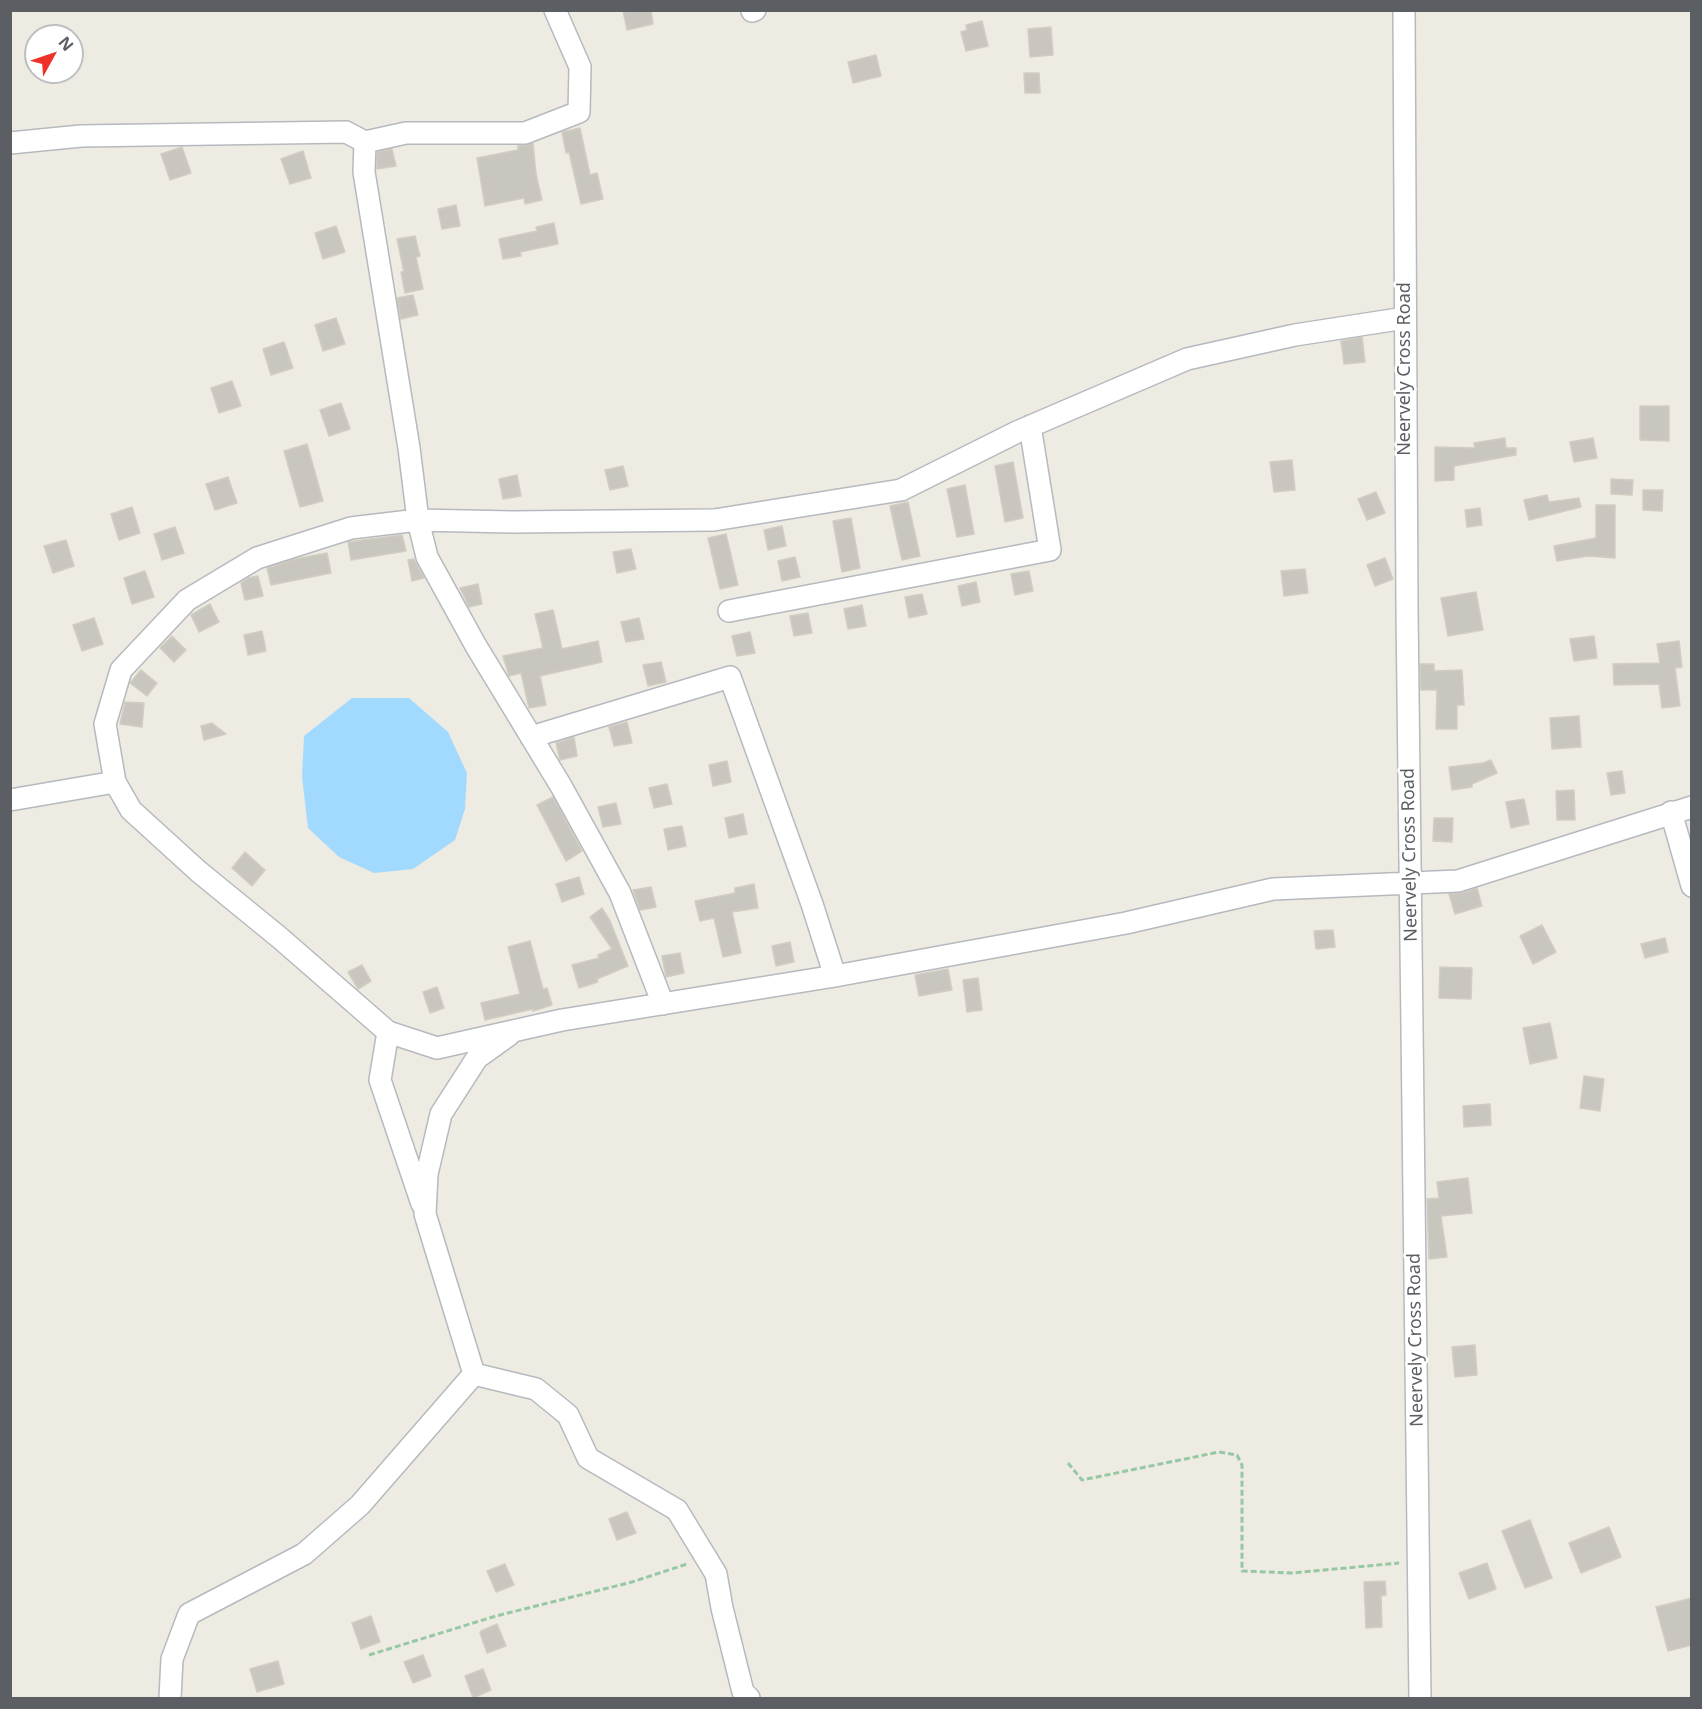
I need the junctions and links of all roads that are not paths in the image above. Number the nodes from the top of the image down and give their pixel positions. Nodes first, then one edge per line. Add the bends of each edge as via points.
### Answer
1 (555, 10) edge
2 (1404, 10) edge
3 (365, 142) junction
4 (10, 143) edge
5 (1405, 318) junction
6 (1030, 426) junction
7 (418, 520) junction
8 (729, 611) dead end
9 (531, 737) junction
10 (115, 782) junction
11 (10, 800) edge
12 (1692, 807) edge
13 (1671, 812) junction
14 (1410, 884) junction
15 (1692, 886) edge
16 (835, 976) junction
17 (663, 1004) junction
18 (514, 1031) junction
19 (388, 1032) junction
20 (425, 1214) junction
21 (474, 1374) junction
22 (170, 1698) edge
23 (749, 1698) edge
24 (1420, 1698) edge

1 - 3 street via 580,67 579,112 525,133 406,133
2 - 5 street, Neervely Cross Road
3 - 4 street via 346,132 81,136
3 - 7 street via 364,172
5 - 6 street via 1295,335 1187,359
5 - 14 street, Neervely Cross Road
6 - 7 street via 901,490 714,520
6 - 8 street via 1050,550
7 - 9 street via 427,557
7 - 10 street via 351,528 257,558 187,600 121,670 105,724
9 - 16 street via 730,677
9 - 17 street via 620,893
10 - 11 street
10 - 19 street via 131,810
12 - 13 street
13 - 14 street via 1458,881
13 - 15 street
14 - 16 street via 1273,889 1126,923
14 - 24 street, Neervely Cross Road
16 - 17 street
17 - 18 street
18 - 19 street via 437,1048
18 - 20 street via 477,1058 441,1114 427,1174
19 - 20 street via 380,1080
20 - 21 street
21 - 22 street via 360,1505 304,1554 189,1614 172,1659
21 - 23 street via 536,1389 568,1415 588,1458 677,1510 716,1574 743,1692

